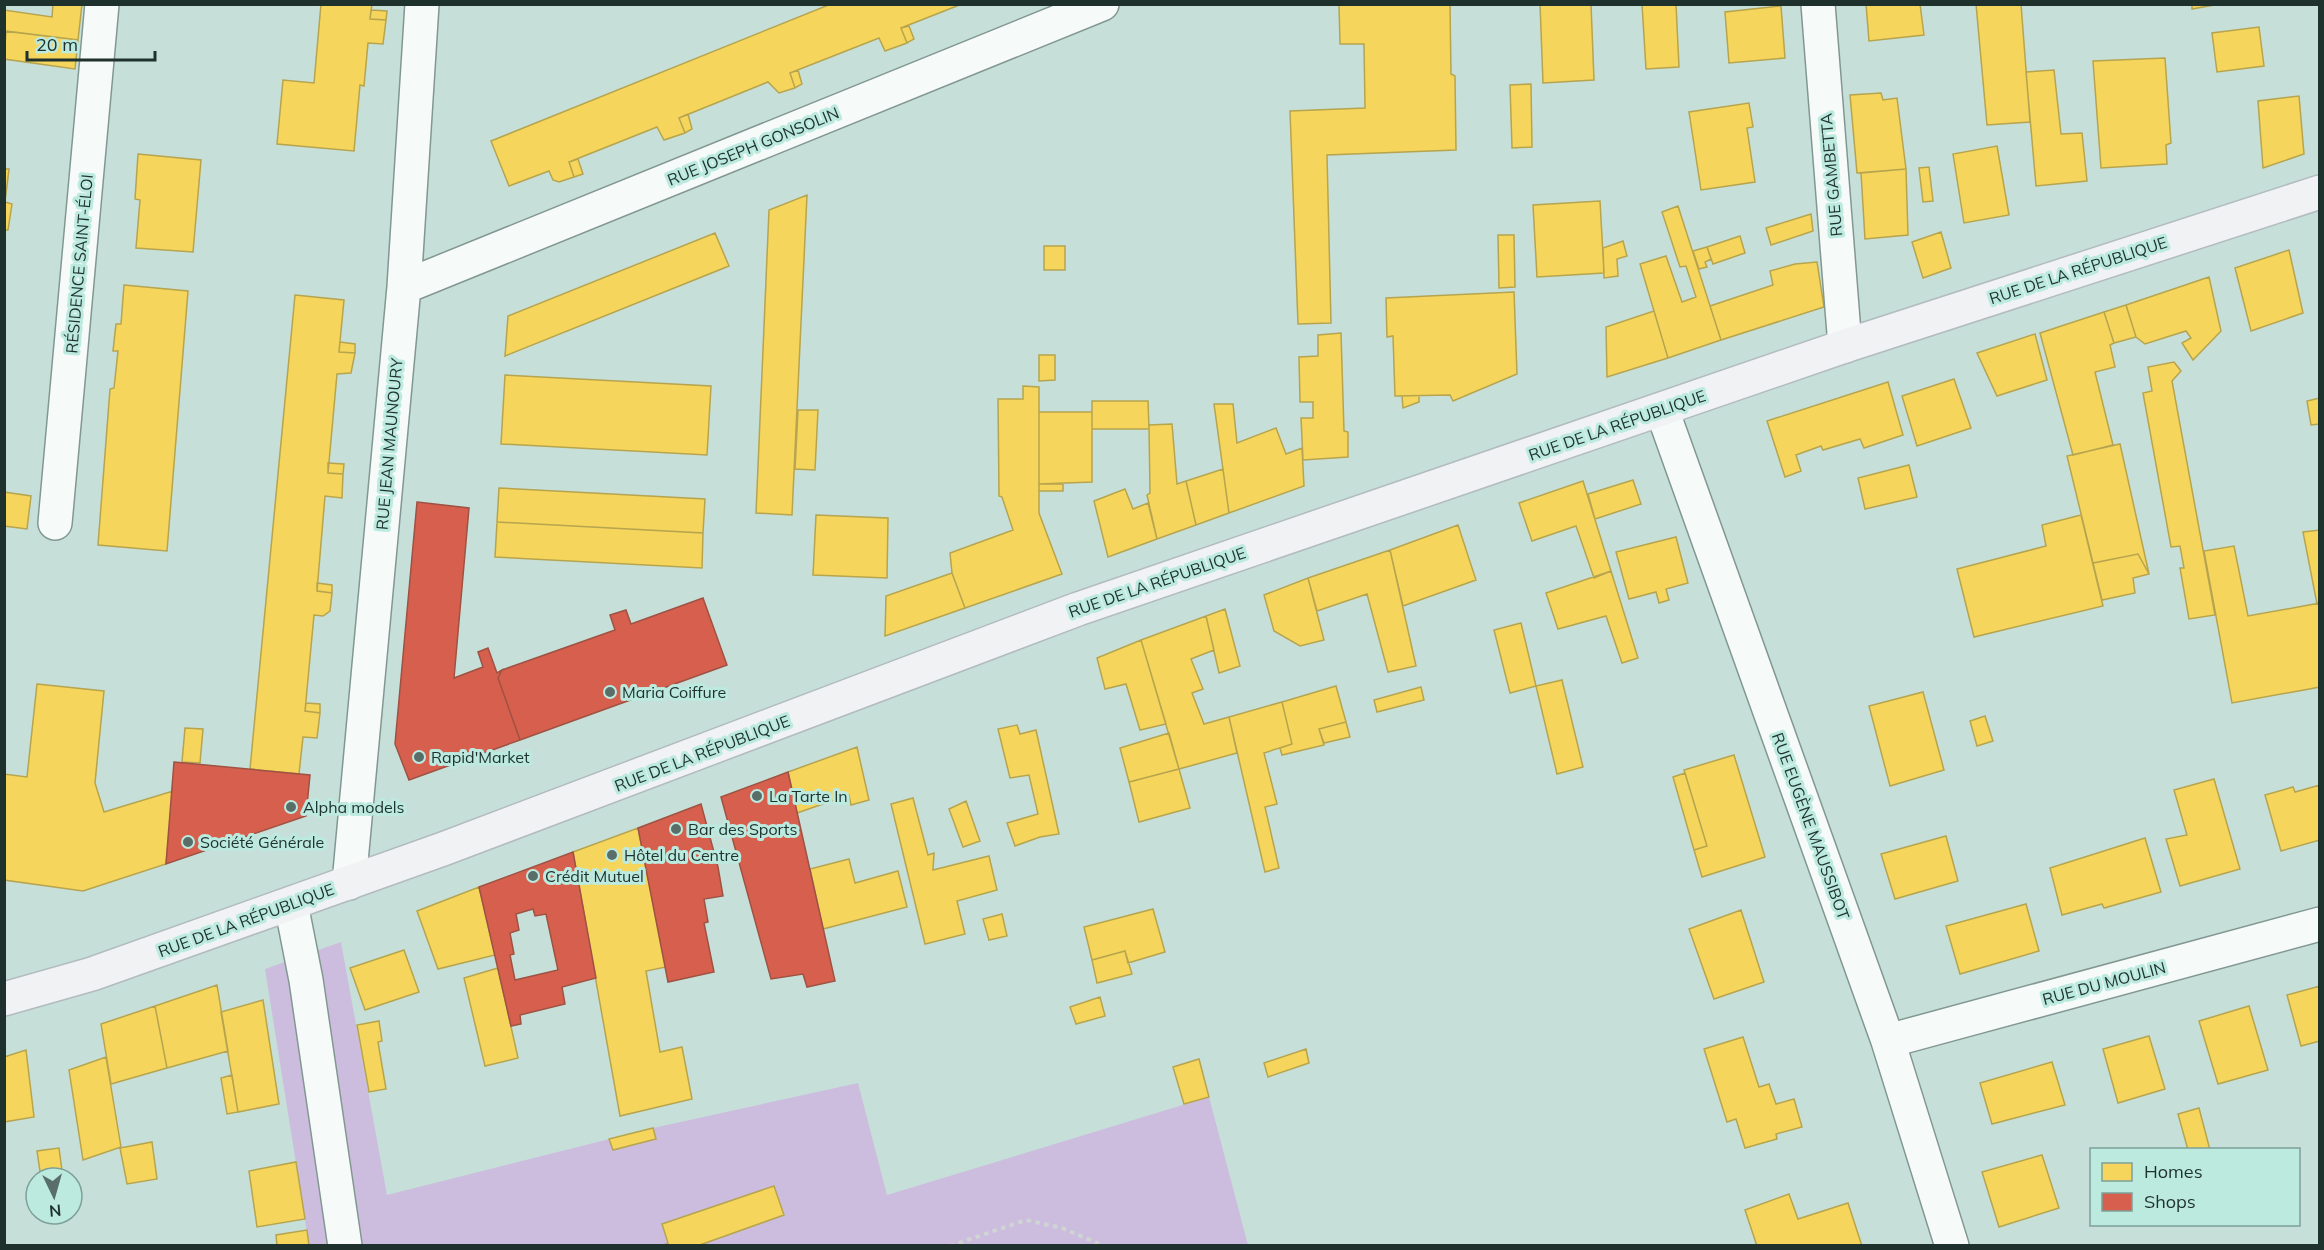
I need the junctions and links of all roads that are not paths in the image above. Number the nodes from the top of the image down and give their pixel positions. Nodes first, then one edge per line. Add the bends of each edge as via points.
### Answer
1 (102, 4) edge
2 (422, 4) edge
3 (1102, 4) edge
4 (1818, 4) edge
5 (2319, 192) edge
6 (404, 287) junction
7 (1845, 346) junction
8 (1662, 410) junction
9 (56, 523) dead end
10 (349, 883) junction
11 (291, 904) junction
12 (2319, 924) edge
13 (4, 999) edge
14 (1888, 1041) junction
15 (345, 1245) edge
16 (1952, 1245) edge

1 - 9 street, RÉSIDENCE SAINT-ÉLOI
2 - 6 street, RUE JEAN MAUNOURY
3 - 6 street, RUE JOSEPH GONSOLIN
4 - 7 street, RUE GAMBETTA
5 - 7 main road, RUE DE LA RÉPUBLIQUE
6 - 10 street, RUE JEAN MAUNOURY
7 - 8 main road, RUE DE LA RÉPUBLIQUE
8 - 10 main road, RUE DE LA RÉPUBLIQUE via 1078,609
8 - 14 street, RUE EUGÈNE MAUSSIBOT
10 - 11 main road, RUE DE LA RÉPUBLIQUE
11 - 13 main road, RUE DE LA RÉPUBLIQUE via 92,974
11 - 15 street
12 - 14 street, RUE DU MOULIN
14 - 16 street, RUE EUGÈNE MAUSSIBOT

